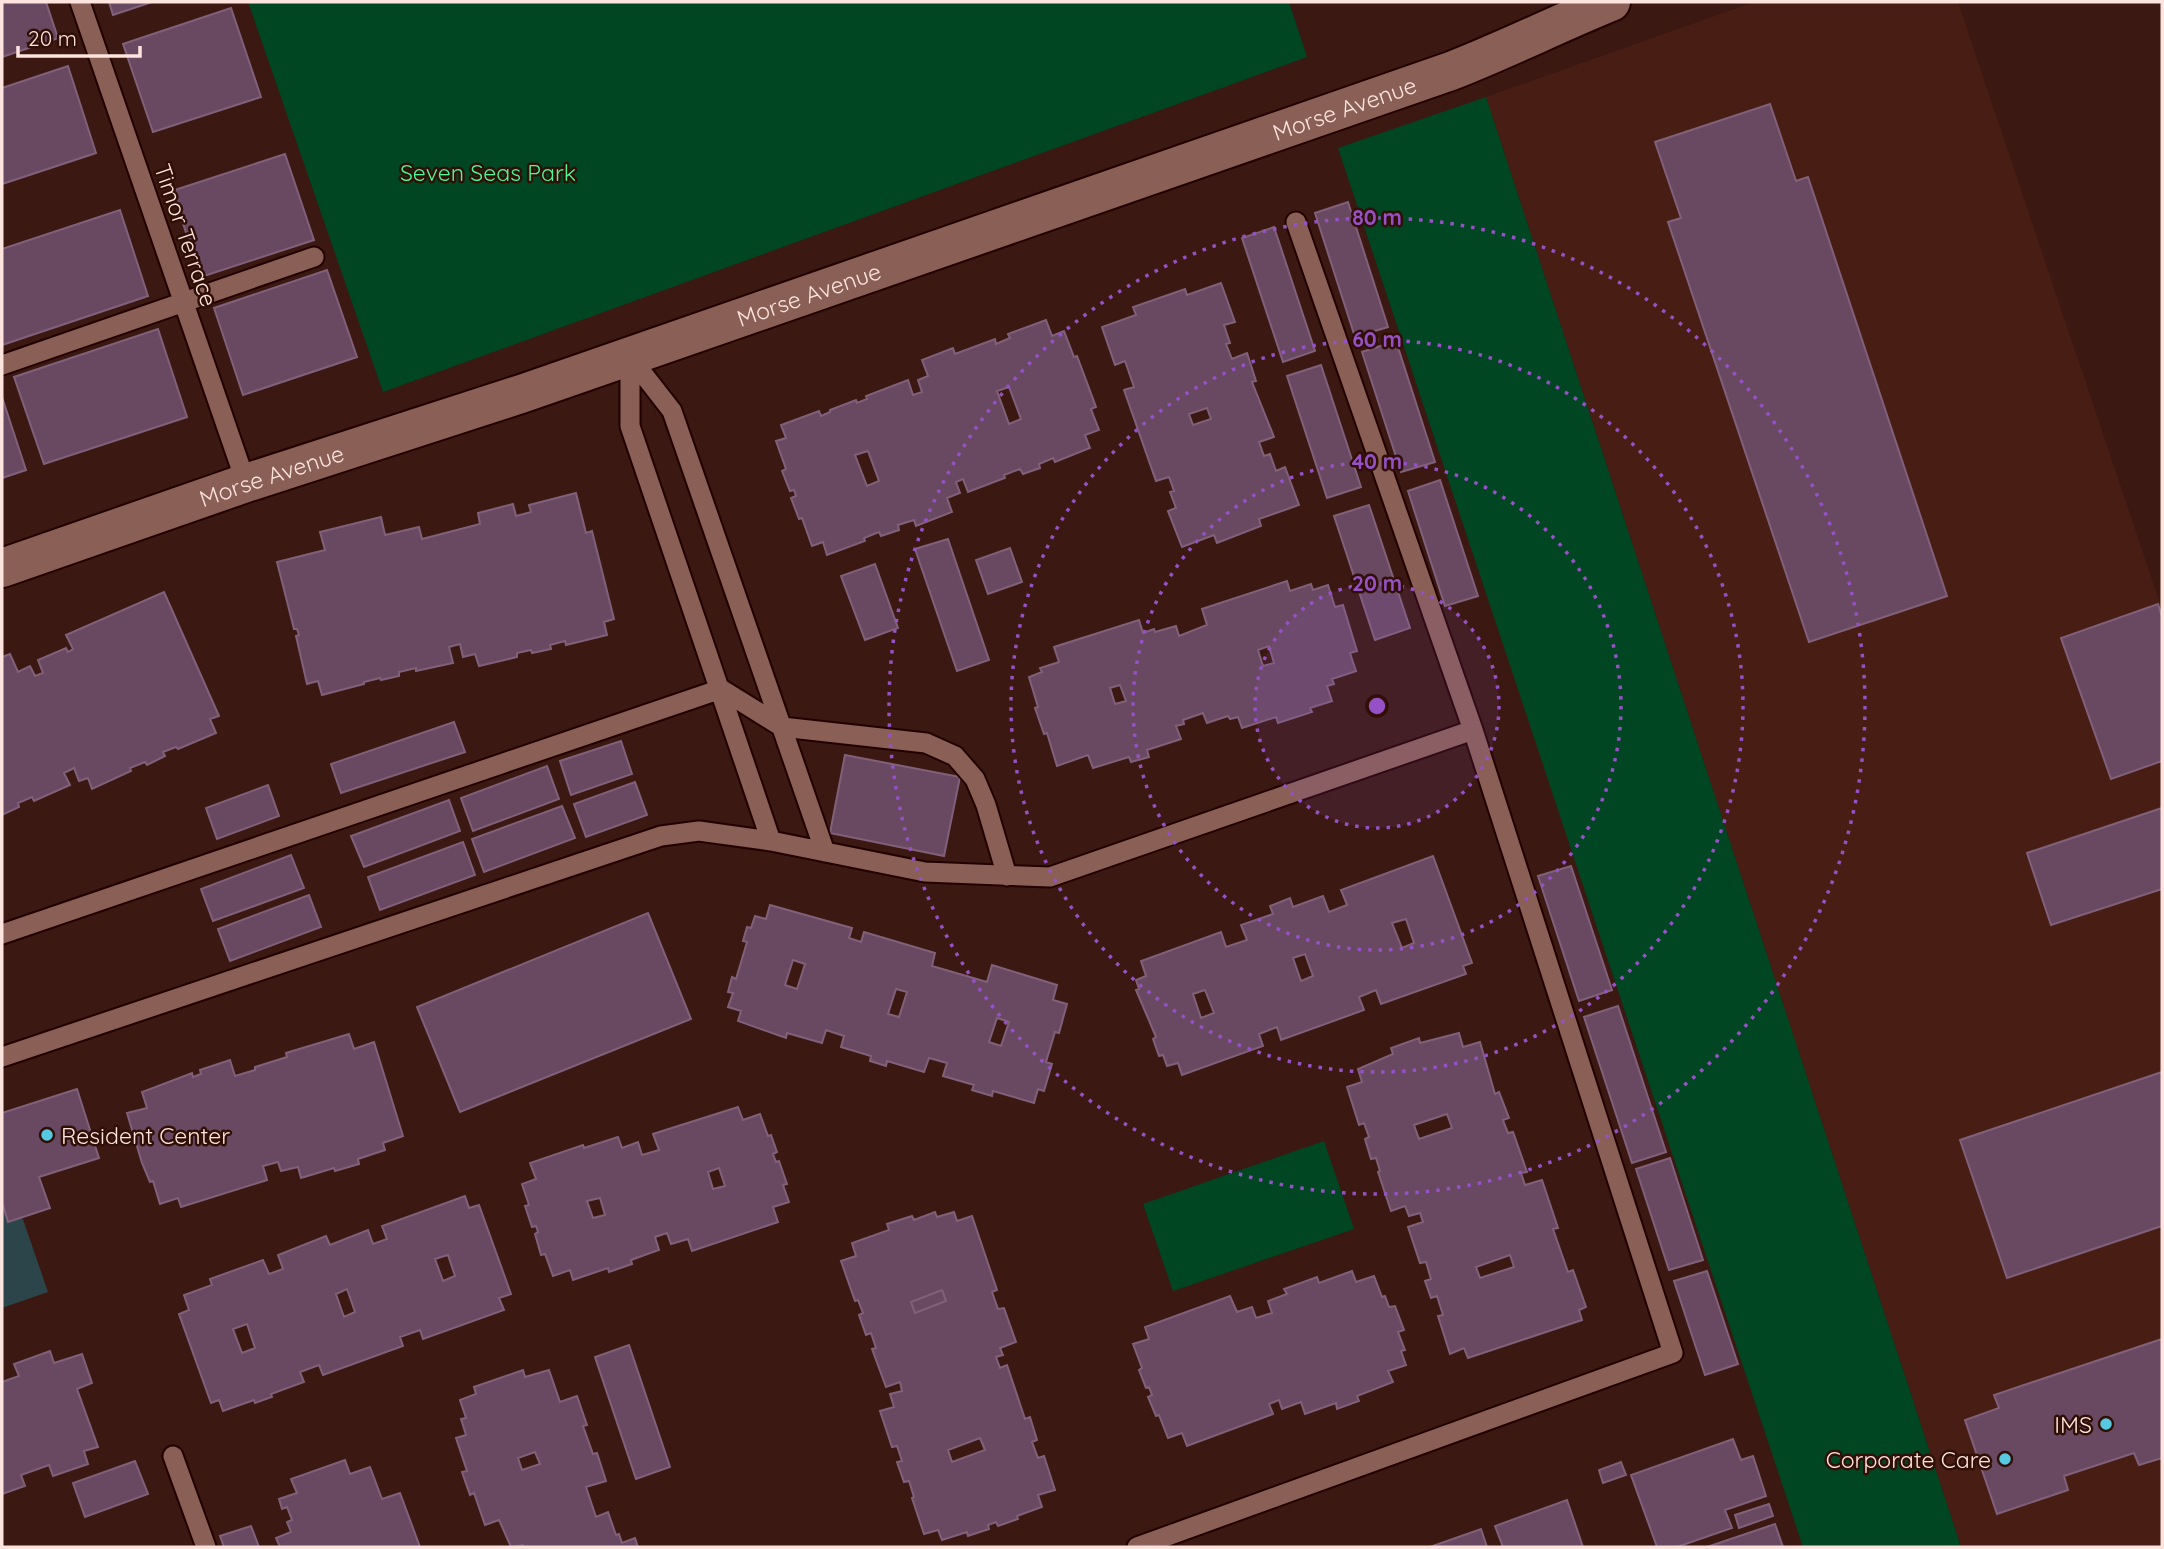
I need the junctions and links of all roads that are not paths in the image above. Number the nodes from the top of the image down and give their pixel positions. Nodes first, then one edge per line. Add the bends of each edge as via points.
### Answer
1 (80, 2) edge
2 (1611, 2) edge
3 (1296, 222) dead end
4 (314, 257) dead end
5 (183, 302) junction
6 (630, 357) junction
7 (2, 365) edge
8 (246, 483) junction
9 (2, 568) edge
10 (721, 689) junction
11 (782, 727) junction
12 (1473, 730) junction
13 (771, 841) junction
14 (825, 852) junction
15 (1007, 876) junction
16 (2, 934) edge
17 (2, 1057) edge
18 (173, 1456) dead end
19 (206, 1547) edge
20 (1138, 1547) edge

1 - 5 lane, Timor Terrace
2 - 6 street, Morse Avenue via 1451,71
3 - 12 lane
4 - 5 lane
5 - 7 lane
5 - 8 lane, Timor Terrace
6 - 8 street, Morse Avenue
6 - 10 lane via 630,426
6 - 11 lane via 673,411
8 - 9 street, Morse Avenue
10 - 11 lane
10 - 13 lane
10 - 16 lane
11 - 14 lane
11 - 15 lane via 926,743 955,756 975,779
12 - 15 lane via 1050,877
12 - 20 lane via 1673,1353
13 - 14 lane
13 - 17 lane via 699,831 661,836
14 - 15 lane via 925,873
18 - 19 lane

